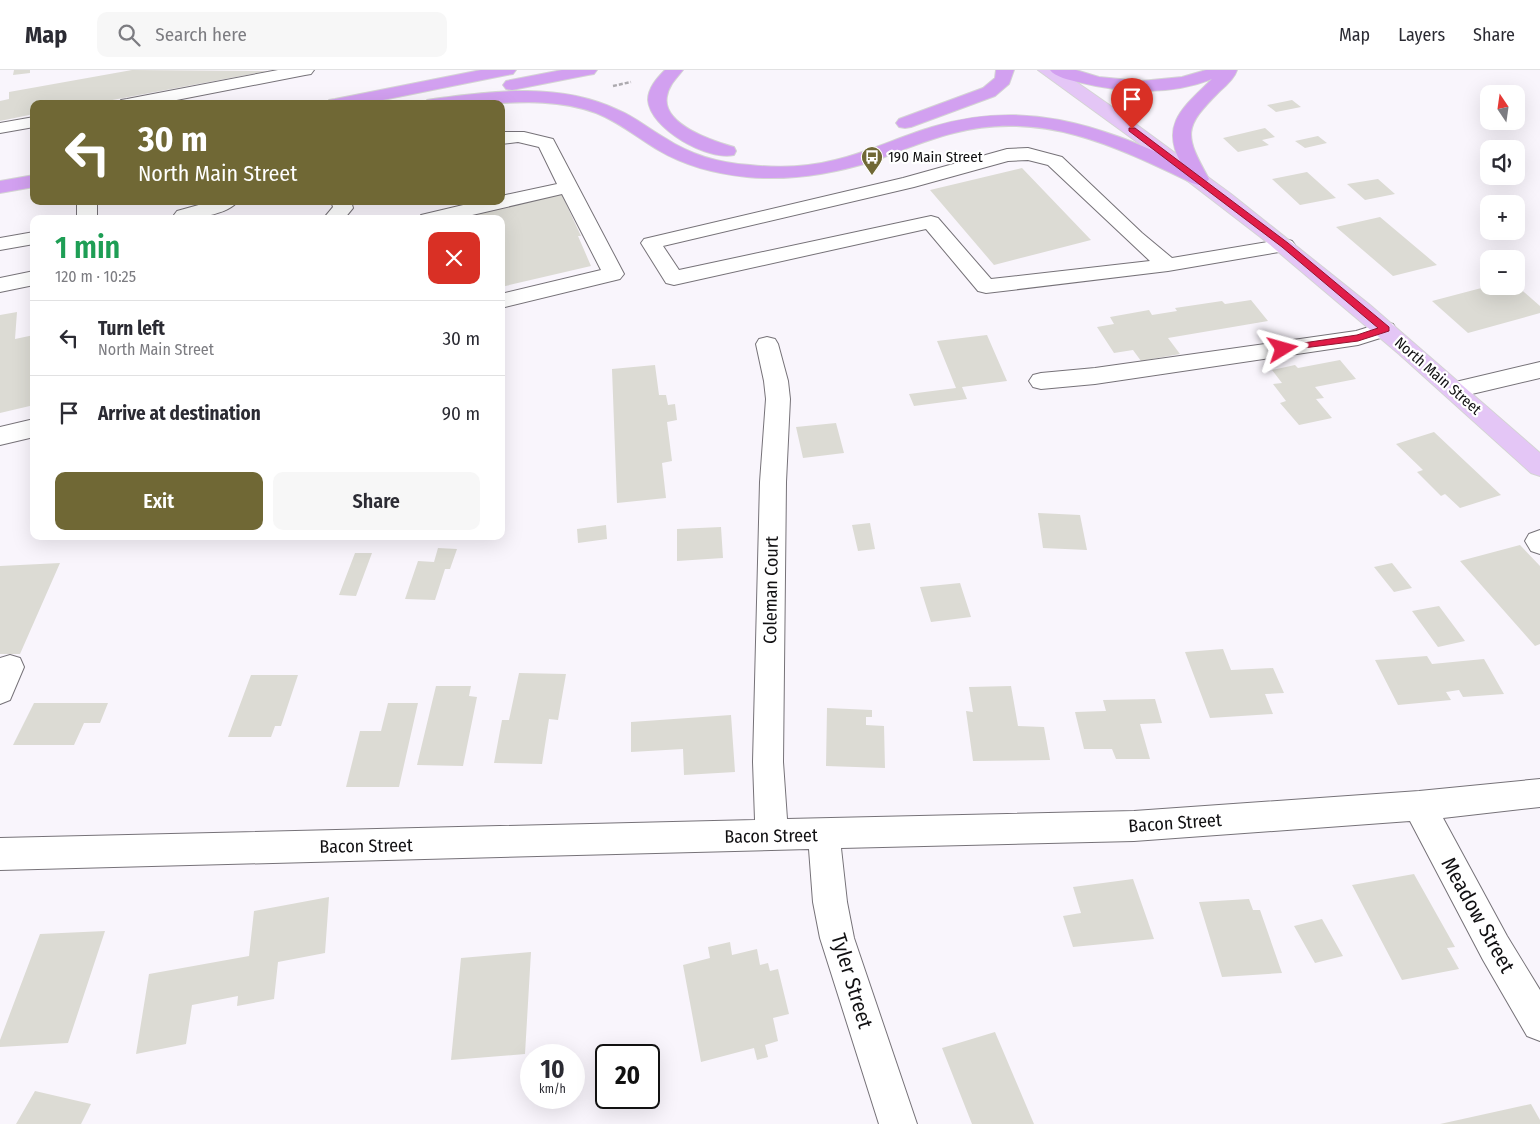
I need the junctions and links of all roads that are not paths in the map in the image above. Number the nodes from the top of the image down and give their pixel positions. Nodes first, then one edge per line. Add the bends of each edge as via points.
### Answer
1 (304, 70) edge
2 (507, 70) edge
3 (588, 70) edge
4 (674, 70) edge
5 (1005, 70) edge
6 (1046, 70) edge
7 (1059, 70) edge
8 (1222, 70) edge
9 (1230, 70) edge
10 (148, 100) edge
11 (355, 100) edge
12 (440, 100) edge
13 (481, 100) edge
14 (30, 123) edge
15 (0, 128) edge
16 (890, 128) dead end
17 (505, 137) edge
18 (825, 150) dead end
19 (0, 169) edge
20 (30, 172) edge
21 (1199, 179) junction
22 (568, 187) junction
23 (0, 188) edge
24 (914, 200) junction
25 (505, 201) edge
26 (342, 205) edge
27 (489, 205) edge
28 (185, 208) edge
29 (225, 208) edge
30 (172, 215) edge
31 (337, 215) edge
32 (445, 215) edge
33 (30, 239) edge
34 (0, 244) edge
35 (1285, 245) junction
36 (1168, 266) junction
37 (30, 279) edge
38 (0, 285) edge
39 (505, 300) edge
40 (1385, 329) junction
41 (767, 344) dead end
42 (1540, 370) edge
43 (1041, 381) dead end
44 (1456, 390) junction
45 (30, 429) edge
46 (0, 436) edge
47 (1540, 467) edge
48 (1540, 793) edge
49 (1419, 806) junction
50 (824, 835) junction
51 (772, 836) junction
52 (0, 854) edge
53 (1540, 1023) edge
54 (898, 1124) edge

1 - 10 street
2 - 11 highway
3 - 12 highway
4 - 18 highway via 664,78 657,102 665,120 686,136 715,148 751,155 789,156
5 - 16 highway via 1003,80 990,92
6 - 21 main road, North Main Street via 1104,108
7 - 8 highway via 1103,83 1146,87 1186,82
9 - 21 highway via 1192,108 1180,133 1183,147
13 - 21 highway via 529,96 569,100 619,116 665,147 687,157 722,167 769,172 838,165 969,123 1040,121 1106,137
14 - 15 street
17 - 22 street via 522,137 546,143
19 - 20 highway
20 - 23 highway
21 - 35 main road, North Main Street
22 - 25 street
22 - 39 street via 613,274
24 - 24 street via 651,244 674,278
24 - 36 street via 986,286
24 - 36 street via 1007,155 1028,154 1054,161
26 - 31 street
27 - 32 street
28 - 29 street
28 - 30 street
33 - 34 street
35 - 36 street
35 - 40 main road, North Main Street
37 - 38 street
40 - 43 street via 1358,338
40 - 44 main road, North Main Street
41 - 51 street, Coleman Court via 778,399 773,482 768,762
42 - 44 street
44 - 47 main road, North Main Street
45 - 46 street
48 - 49 street, Bacon Street
49 - 50 street, Bacon Street via 1134,826
49 - 53 street, Meadow Street via 1495,948
50 - 51 street, Bacon Street
50 - 54 street, Tyler Street via 837,938
51 - 52 street, Bacon Street

